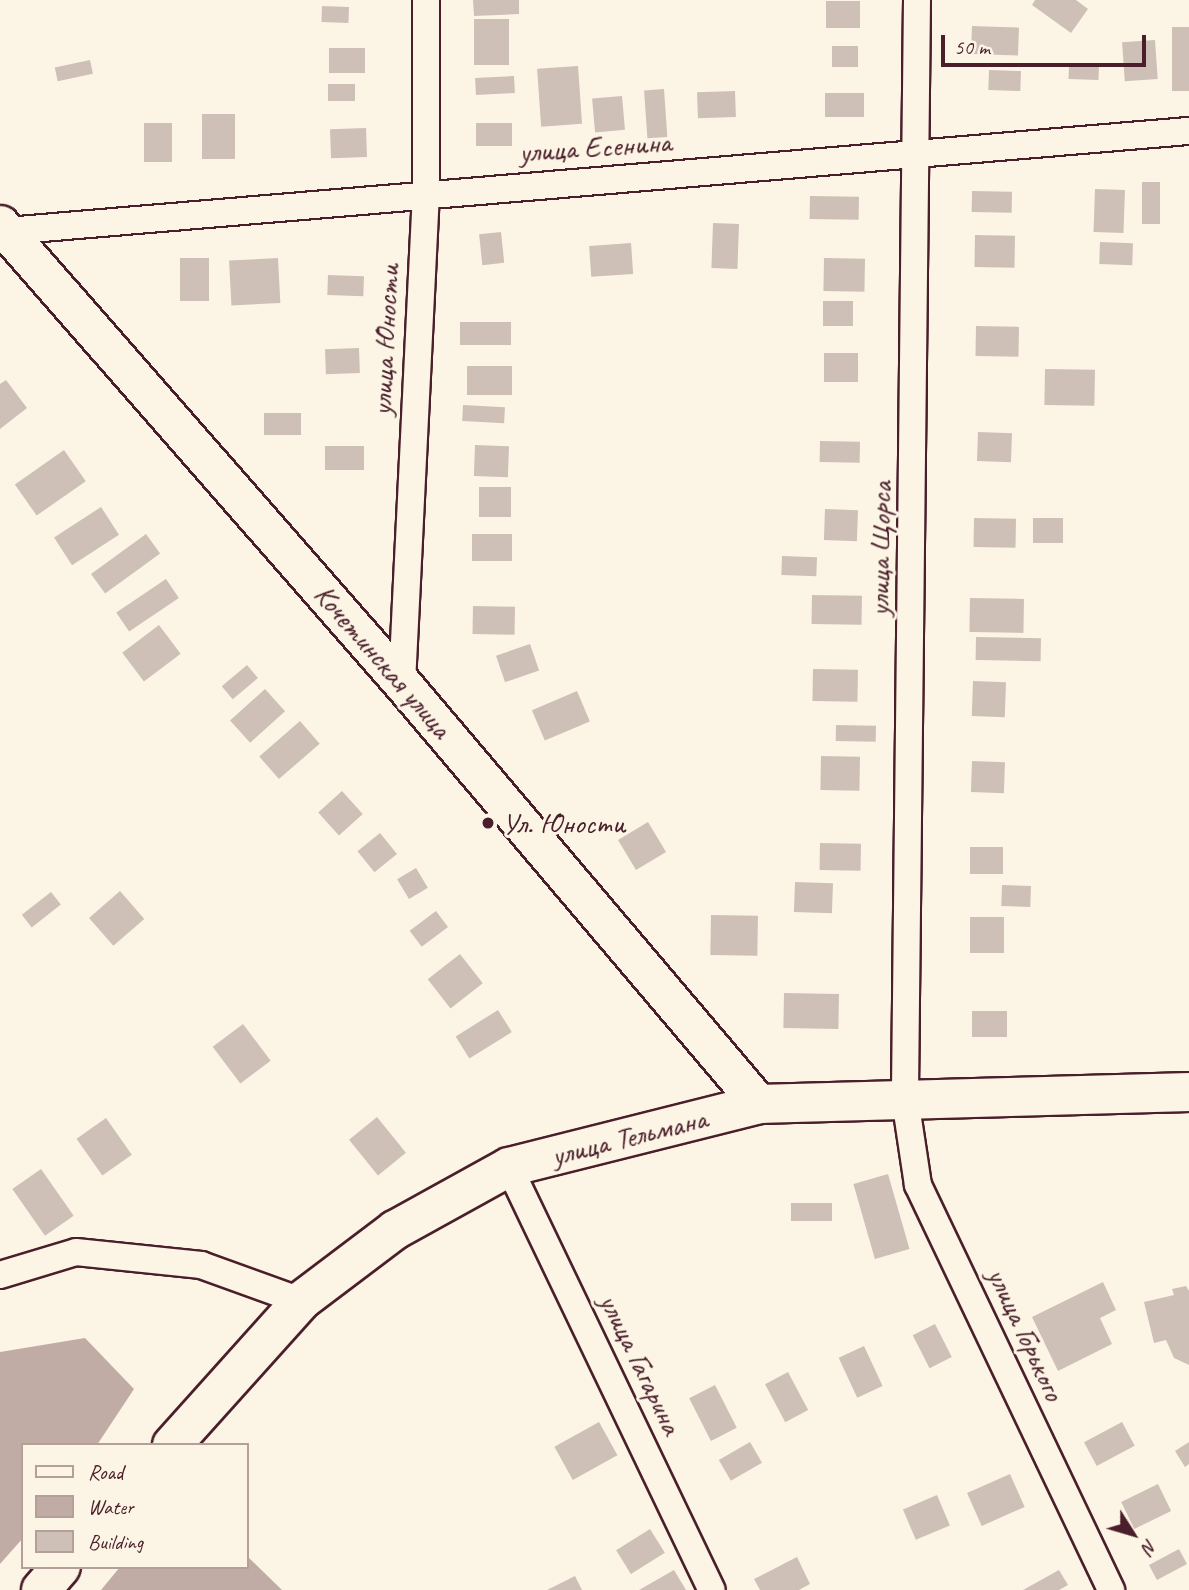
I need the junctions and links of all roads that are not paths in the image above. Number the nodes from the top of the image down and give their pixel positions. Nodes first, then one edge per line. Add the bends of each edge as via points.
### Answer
1 (426, 0) edge
2 (917, 0) edge
3 (1189, 131) edge
4 (918, 155) junction
5 (426, 193) junction
6 (4, 227) edge
7 (402, 683) junction
8 (1189, 1092) edge
9 (905, 1099) junction
10 (759, 1104) junction
11 (509, 1167) junction
12 (0, 1275) edge
13 (301, 1301) junction
14 (174, 1443) edge
15 (59, 1569) edge
16 (41, 1590) edge
17 (712, 1590) edge
18 (1111, 1590) edge

1 - 5 street, улица Юности
2 - 4 street, улица Щорса
3 - 4 street, улица Есенина
4 - 5 street, улица Есенина
4 - 9 street, улица Щорса
5 - 6 street, улица Есенина
5 - 7 street, улица Юности
6 - 7 main road, Кочетинская улица
7 - 10 main road, Кочетинская улица
8 - 9 main road, улица Тельмана
9 - 10 main road, улица Тельмана
9 - 18 street, улица Горького via 918,1185
10 - 11 main road, улица Тельмана
11 - 13 main road, улица Тельмана via 395,1230
11 - 17 street, улица Гагарина
12 - 13 street via 76,1252 201,1265
13 - 14 main road, улица Тельмана
15 - 16 main road

